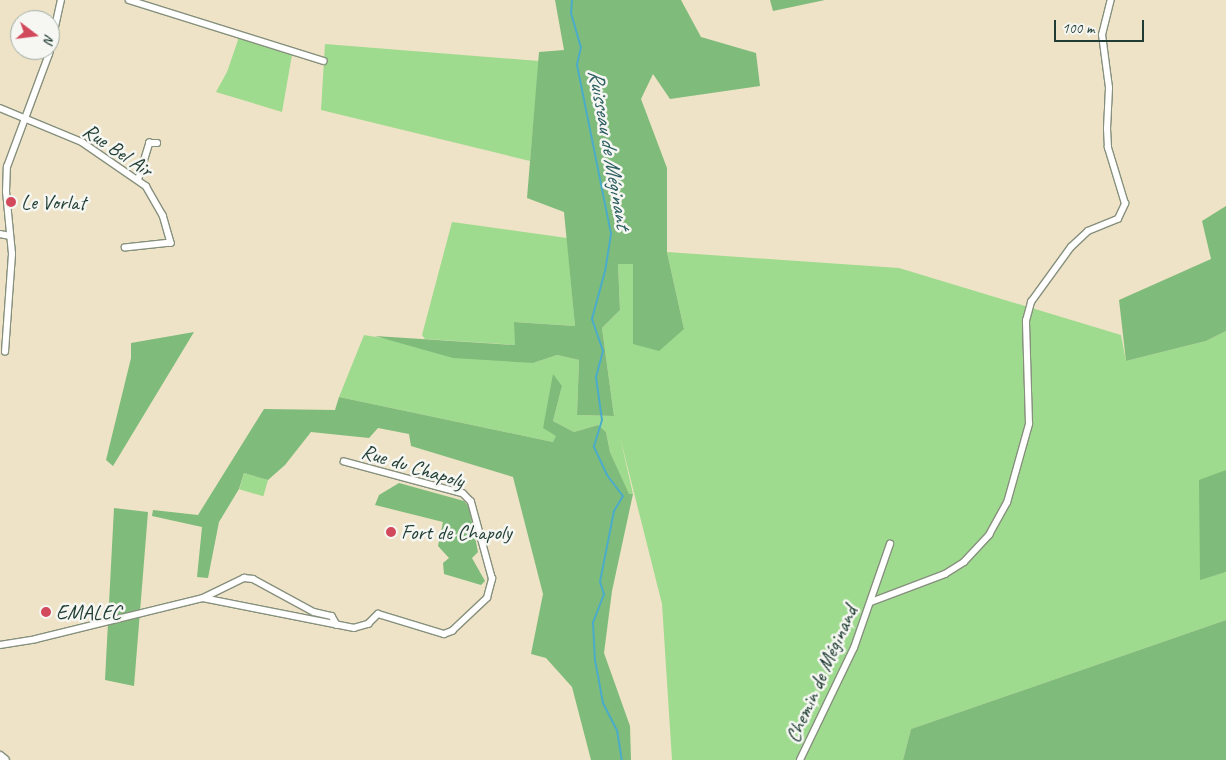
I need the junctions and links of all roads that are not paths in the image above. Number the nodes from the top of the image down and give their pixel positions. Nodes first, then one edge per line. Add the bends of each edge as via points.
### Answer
1 (61, 0) edge
2 (130, 0) edge
3 (1111, 0) edge
4 (324, 61) dead end
5 (0, 108) edge
6 (27, 119) junction
7 (157, 143) dead end
8 (138, 180) junction
9 (0, 234) edge
10 (10, 236) junction
11 (125, 248) dead end
12 (0, 307) edge
13 (7, 308) junction
14 (5, 352) dead end
15 (344, 462) dead end
16 (890, 544) dead end
17 (203, 598) junction
18 (871, 602) junction
19 (337, 625) junction
20 (0, 645) edge
21 (0, 756) edge
22 (5, 760) edge
23 (800, 760) edge

1 - 6 street via 49,54
2 - 4 street
3 - 18 street, Chemin de Méginand via 1102,35 1109,88 1108,148 1125,204 1118,219 1088,231 1071,247 1032,302 1026,322 1029,424 1007,503 988,535 964,562 945,574
5 - 6 street, Rue Bel Air
6 - 8 street, Rue Bel Air via 82,142
6 - 10 street via 6,167
7 - 8 street via 149,143
8 - 11 street, Rue Bel Air via 155,197 171,243
9 - 10 street
10 - 13 street via 12,254
12 - 13 street
13 - 14 street
15 - 19 street, Rue du Chapoly via 462,494 471,502 492,587 487,598 452,631 444,634 378,614 361,628
16 - 18 street, Chemin de Méginand
17 - 19 street, Rue du Chapoly
17 - 19 street, Rue du Chapoly via 244,578 253,579 314,612 332,616
17 - 20 street, Rue du Chapoly
18 - 23 street, Chemin de Méginand via 854,648
21 - 22 street

